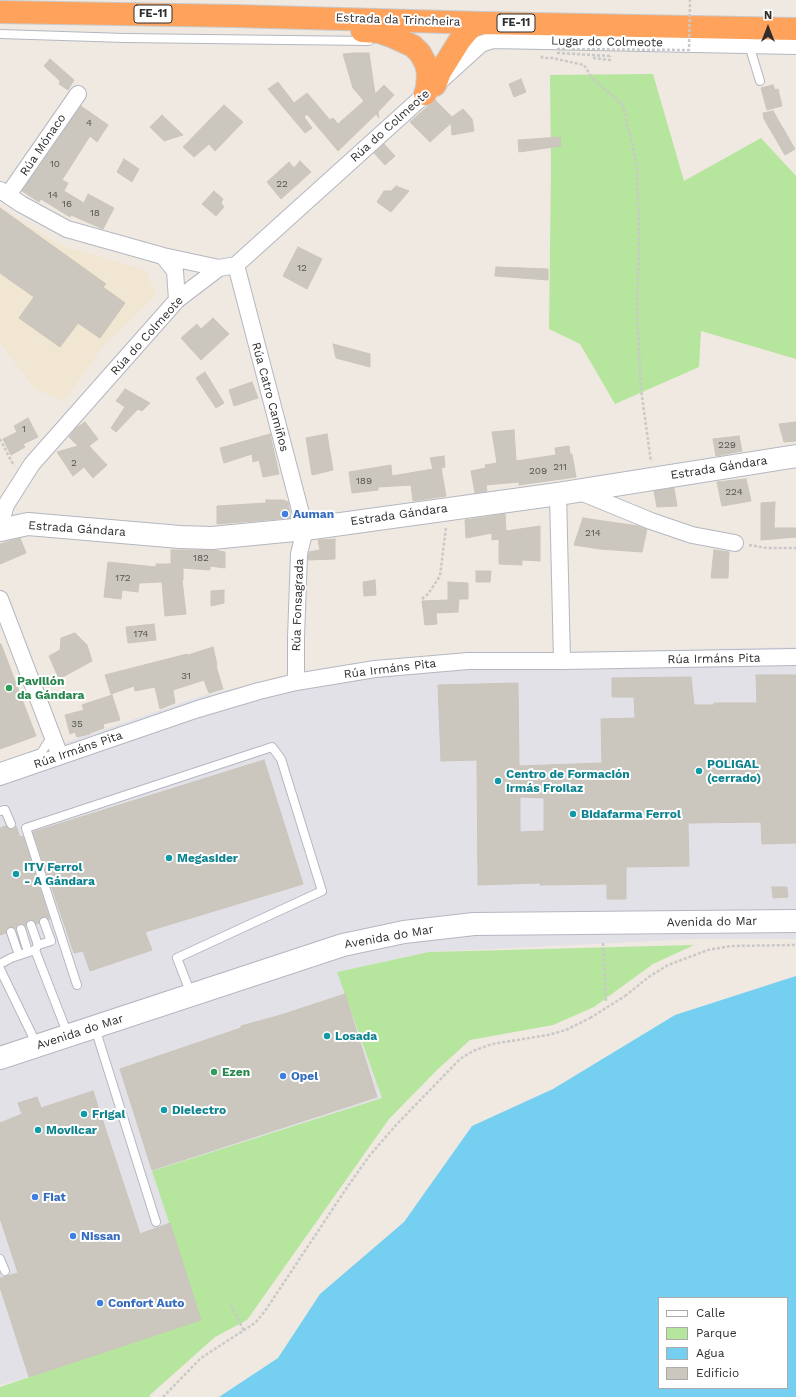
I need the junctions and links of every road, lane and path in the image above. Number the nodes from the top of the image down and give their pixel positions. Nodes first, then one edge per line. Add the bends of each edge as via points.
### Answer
1 (115, 0) edge
2 (690, 0) edge
3 (0, 12) edge
4 (796, 14) edge
5 (236, 16) junction
6 (482, 23) junction
7 (796, 29) edge
8 (0, 34) edge
9 (403, 40) junction
10 (531, 40) junction
11 (749, 45) junction
12 (796, 46) edge
13 (610, 56) dead end
14 (760, 81) dead end
15 (430, 90) junction
16 (78, 94) dead end
17 (4, 193) edge
18 (163, 256) junction
19 (236, 264) junction
20 (219, 268) junction
21 (178, 300) junction
22 (0, 439) edge
23 (796, 456) edge
24 (651, 462) dead end
25 (21, 481) junction
26 (567, 492) junction
27 (448, 509) junction
28 (0, 525) edge
29 (305, 529) junction
30 (0, 530) edge
31 (735, 543) joint
32 (796, 548) edge
33 (0, 599) edge
34 (422, 599) dead end
35 (796, 657) edge
36 (562, 661) junction
37 (296, 682) junction
38 (52, 736) junction
39 (60, 756) junction
40 (0, 767) edge
41 (0, 777) edge
42 (2, 810) edge
43 (10, 824) dead end
44 (796, 921) edge
45 (44, 922) dead end
46 (31, 925) dead end
47 (21, 929) dead end
48 (11, 932) dead end
49 (603, 943) dead end
50 (796, 945) edge
51 (34, 949) junction
52 (19, 955) junction
53 (0, 964) edge
54 (0, 969) edge
55 (77, 985) dead end
56 (192, 995) junction
57 (606, 1002) dead end
58 (95, 1027) junction
59 (69, 1036) junction
60 (38, 1046) junction
61 (0, 1058) edge
62 (156, 1222) dead end
63 (0, 1259) edge
64 (5, 1271) dead end
65 (230, 1305) dead end
66 (244, 1331) junction
67 (163, 1397) edge

1 - 4 highway, Estrada da Trincheira / FE-11
2 - 13 path, bridge via 689,50 558,49 558,53
3 - 5 highway, Estrada da Trincheira / FE-11
5 - 6 highway, Estrada da Trincheira / FE-11
5 - 9 highway via 259,26 379,32
6 - 7 highway, Estrada da Trincheira / FE-11
6 - 15 highway via 467,31
8 - 9 lane via 125,38
9 - 15 highway via 420,53 426,64
10 - 11 street, Lugar do Colmeote
10 - 15 street, Lugar do Colmeote via 487,41
10 - 24 path via 543,58 584,65 592,78 623,105 637,165 637,314 641,389
11 - 12 street, Lugar do Colmeote
11 - 14 lane
15 - 19 street, Rúa do Colmeote
16 - 17 street, Rúa Mónaco
17 - 18 street via 67,229
18 - 20 street
18 - 21 street via 175,272
19 - 20 street, Rúa do Colmeote
19 - 29 street, Rúa Catro Camiños
20 - 21 street, Rúa do Colmeote
21 - 25 street, Rúa do Colmeote via 32,464
22 - 25 path
23 - 26 street, Estrada Gándara
25 - 28 street, Rúa do Colmeote via 6,505
26 - 27 street, Estrada Gándara
26 - 31 street via 692,535
26 - 36 street
27 - 29 street, Estrada Gándara
27 - 34 path via 440,576
29 - 30 street, Estrada Gándara via 212,538 28,524
29 - 37 street, Rúa Fonsagrada via 299,554
31 - 32 path via 767,548
33 - 38 street
35 - 36 street, Rúa Irmáns Pita
36 - 37 street, Rúa Irmáns Pita via 468,661 375,669
37 - 39 street, Rúa Irmáns Pita via 198,709
38 - 39 street
38 - 40 lane via 41,753
39 - 41 street, Rúa Irmáns Pita
42 - 43 lane
44 - 56 street, Avenida do Mar via 474,924 404,932 344,944
45 - 51 lane via 51,942
46 - 51 lane
47 - 51 lane
48 - 52 lane
49 - 57 path
50 - 66 path, bridge via 731,946 708,950 668,965 625,996 566,1030 548,1036 492,1044 460,1059 370,1156 265,1311
51 - 52 lane
51 - 59 lane
52 - 53 lane
54 - 60 lane
55 - 56 lane via 26,828 272,747 281,759 322,891 177,958
56 - 58 street, Avenida do Mar
58 - 59 street, Avenida do Mar
58 - 62 lane
59 - 60 street, Avenida do Mar
60 - 61 street, Avenida do Mar
63 - 64 lane
65 - 66 path
66 - 67 path via 201,1358

